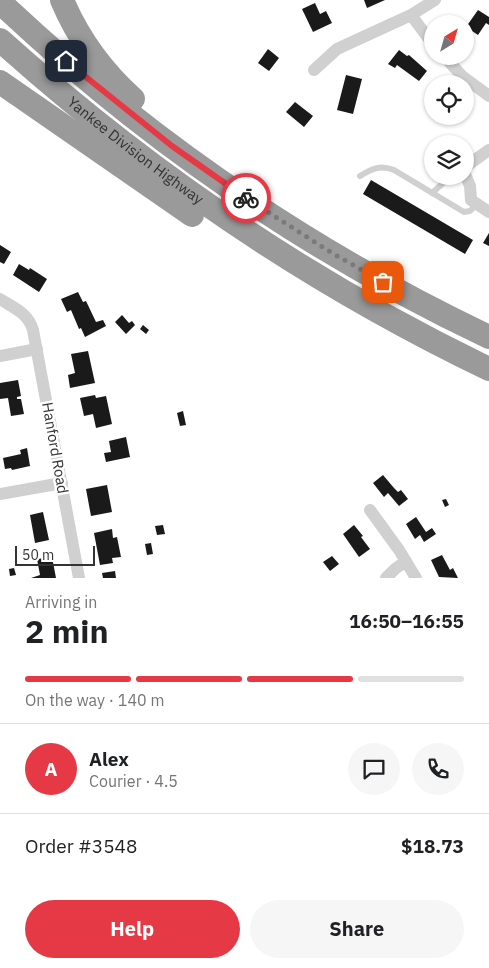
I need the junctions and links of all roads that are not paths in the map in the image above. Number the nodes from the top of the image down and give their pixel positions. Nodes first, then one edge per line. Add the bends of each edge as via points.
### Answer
1 (62, 0) edge
2 (435, 0) edge
3 (0, 2) edge
4 (411, 15) junction
5 (424, 32) edge
6 (0, 40) edge
7 (452, 65) edge
8 (314, 70) dead end
9 (0, 82) edge
10 (489, 96) edge
11 (489, 150) edge
12 (474, 161) edge
13 (360, 176) dead end
14 (439, 185) edge
15 (470, 185) edge
16 (432, 193) junction
17 (242, 196) junction
18 (476, 204) junction
19 (489, 212) edge
20 (0, 299) edge
21 (489, 337) edge
22 (37, 349) junction
23 (0, 356) edge
24 (489, 369) edge
25 (489, 381) edge
26 (62, 483) junction
27 (0, 494) edge
28 (370, 510) dead end
29 (406, 561) junction
30 (79, 578) edge
31 (386, 578) edge
32 (416, 578) edge

1 - 17 highway via 83,41 109,75
2 - 4 street
3 - 17 highway, Yankee Division Highway via 111,99
4 - 5 street
4 - 8 street via 337,49
6 - 24 highway, Yankee Division Highway via 116,139 219,214 353,298
7 - 10 street
9 - 25 highway via 282,274 355,316
11 - 12 street
13 - 16 lane via 380,166
14 - 16 lane
15 - 18 street via 470,198
16 - 18 lane via 464,212
17 - 21 highway, Yankee Division Highway via 349,263
18 - 19 street
20 - 22 street, Hanford Road via 28,318
22 - 23 street
22 - 26 street, Hanford Road
26 - 27 street
26 - 30 street, Hanford Road
28 - 29 street
29 - 31 street
29 - 32 street

